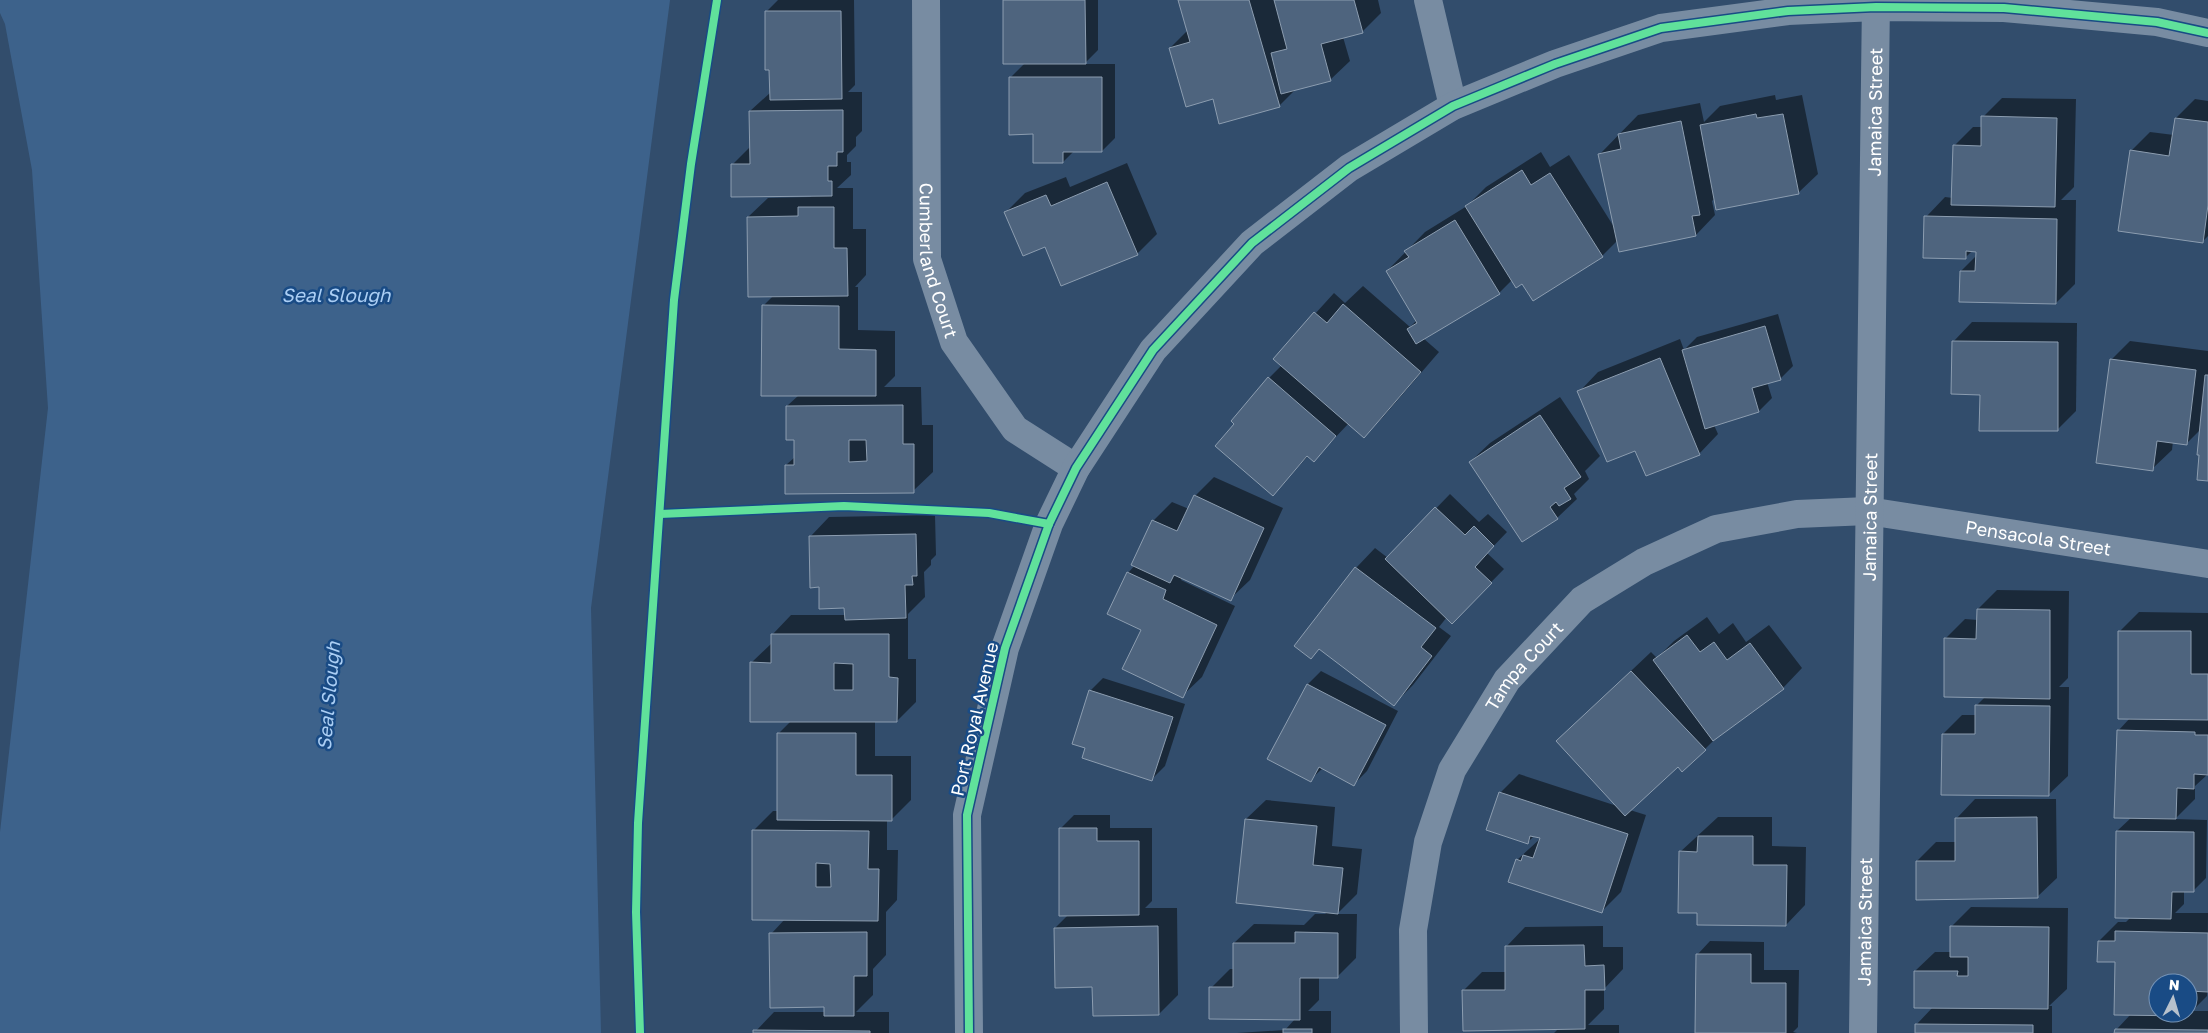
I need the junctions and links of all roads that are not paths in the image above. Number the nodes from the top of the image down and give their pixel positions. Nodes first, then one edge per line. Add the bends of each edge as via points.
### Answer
1 (926, 0) edge
2 (1428, 0) edge
3 (1876, 4) edge
4 (2208, 33) edge
5 (1453, 106) junction
6 (1076, 468) junction
7 (1868, 511) junction
8 (2208, 564) edge
9 (968, 1033) edge
10 (1414, 1033) edge
11 (1863, 1033) edge

1 - 6 street, Cumberland Court via 927,259 954,342 1015,429
2 - 5 street
3 - 4 street, Port Royal Avenue via 2004,8 2157,22
3 - 5 street, Port Royal Avenue via 1788,10 1661,28 1555,64
3 - 7 street, Jamaica Street
5 - 6 street, Port Royal Avenue via 1349,168 1252,243 1153,350
6 - 9 street, Port Royal Avenue via 1049,524 1005,648 967,815
7 - 8 street, Pensacola Street
7 - 10 street, Tampa Court via 1797,514 1716,529 1644,562 1582,600 1507,680 1452,770 1428,842 1413,930
7 - 11 street, Jamaica Street

